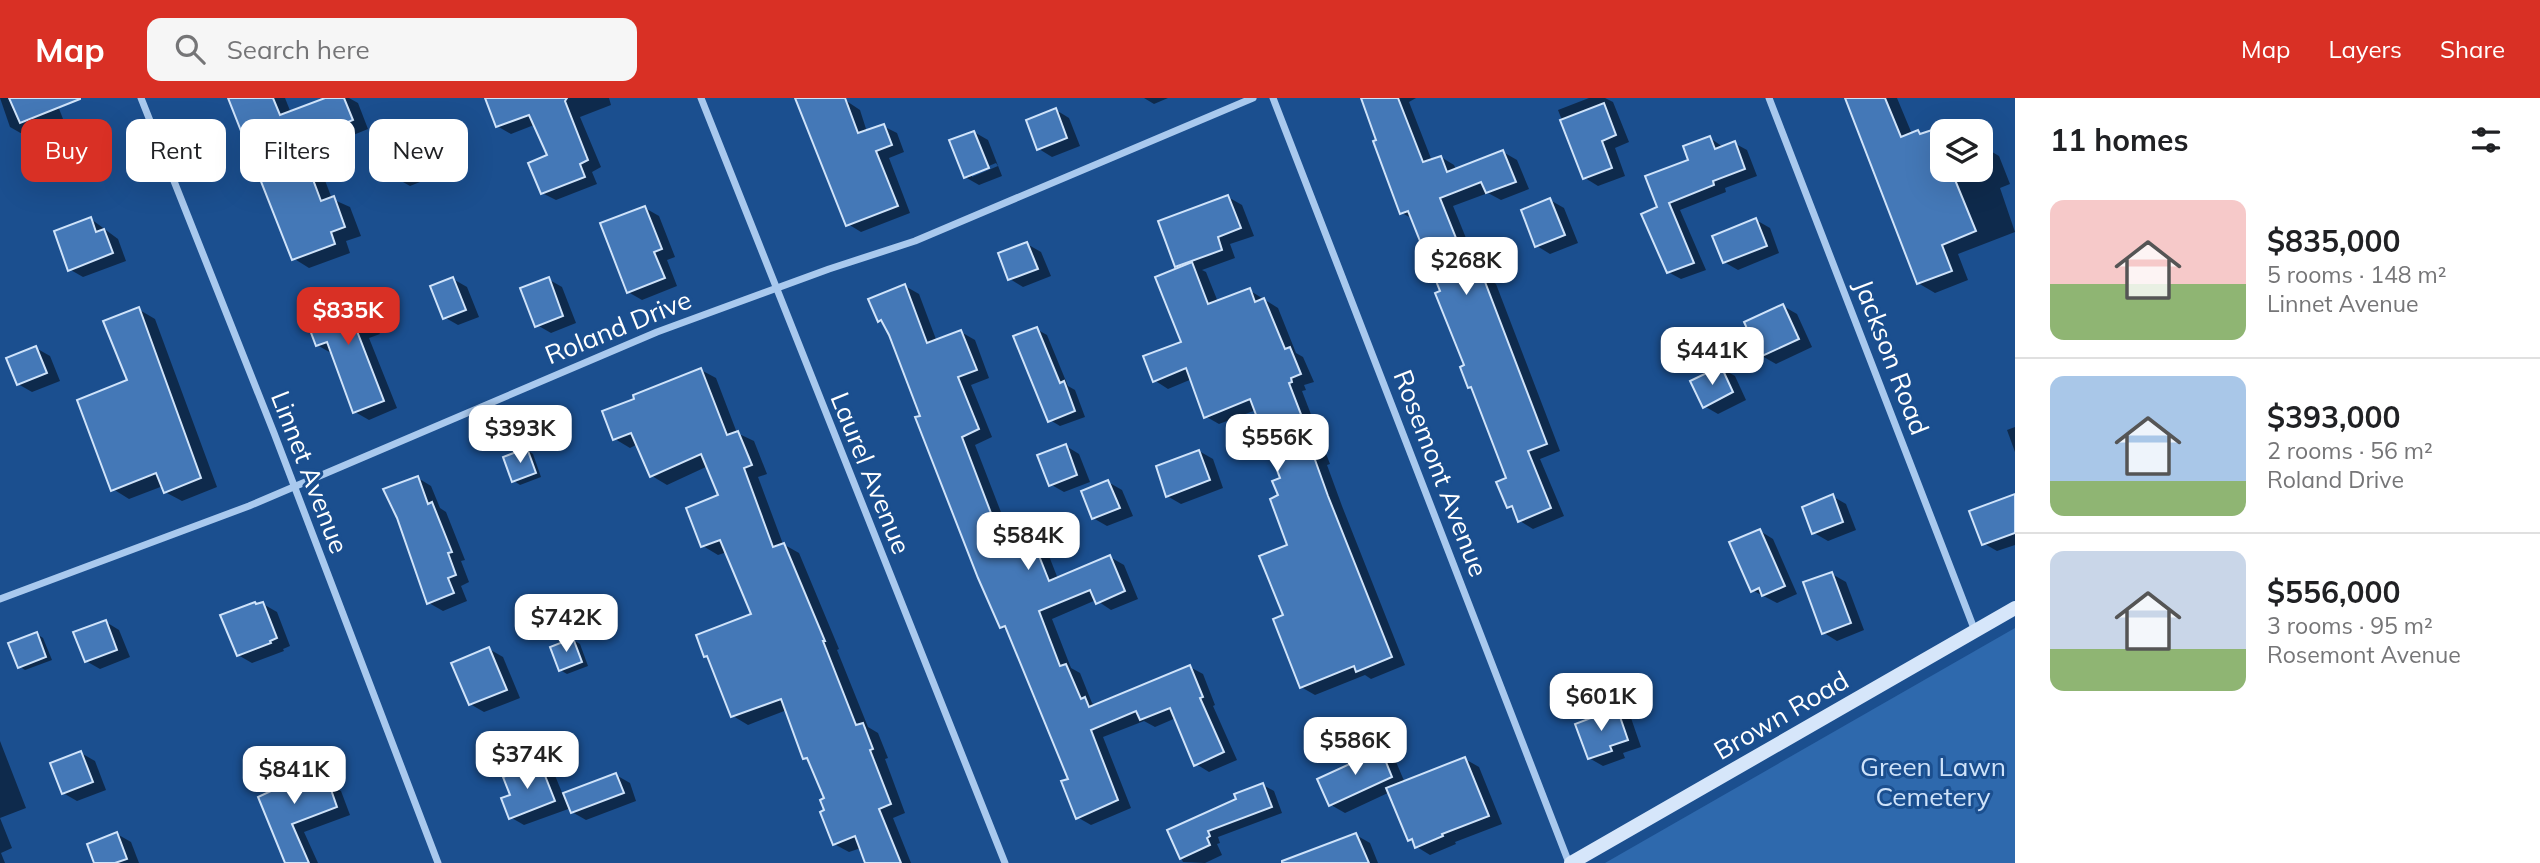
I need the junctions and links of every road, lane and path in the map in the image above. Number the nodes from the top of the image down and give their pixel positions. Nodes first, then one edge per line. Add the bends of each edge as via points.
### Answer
1 (141, 98) edge
2 (701, 98) edge
3 (1253, 98) edge
4 (1273, 98) edge
5 (1769, 98) edge
6 (775, 288) junction
7 (293, 488) junction
8 (0, 599) edge
9 (2015, 608) edge
10 (1976, 631) junction
11 (438, 863) edge
12 (1005, 863) edge
13 (1570, 863) edge

1 - 7 street, Linnet Avenue
2 - 6 street, Laurel Avenue
3 - 6 street, Roland Drive via 915,241
4 - 13 street, Rosemont Avenue
5 - 10 street, Jackson Road
6 - 7 street, Roland Drive via 657,332
6 - 12 street, Laurel Avenue
7 - 8 street, Roland Drive
7 - 11 street, Linnet Avenue
9 - 10 main road, Brown Road
10 - 13 main road, Brown Road

